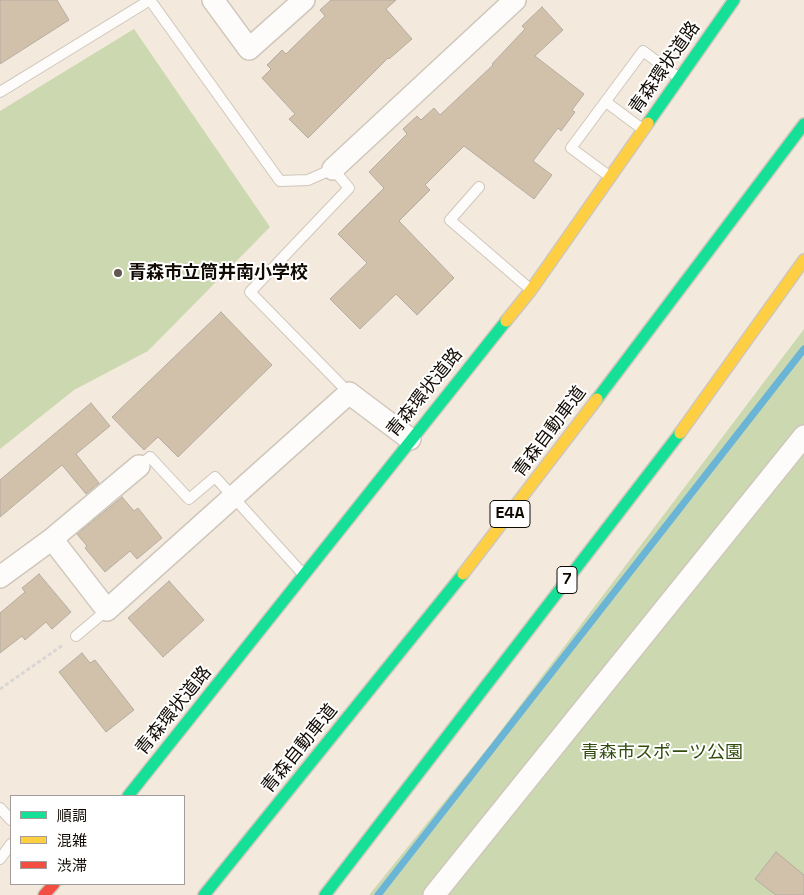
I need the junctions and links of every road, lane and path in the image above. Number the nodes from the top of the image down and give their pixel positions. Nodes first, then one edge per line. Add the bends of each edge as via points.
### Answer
1 (150, 0) edge
2 (214, 0) edge
3 (304, 0) edge
4 (515, 0) edge
5 (734, 0) edge
6 (679, 78) junction
7 (0, 92) edge
8 (606, 102) junction
9 (804, 124) edge
10 (643, 130) junction
11 (333, 169) junction
12 (610, 177) junction
13 (479, 187) dead end
14 (804, 260) edge
15 (531, 290) junction
16 (349, 393) junction
17 (804, 436) edge
18 (410, 438) junction
19 (139, 466) joint
20 (235, 497) junction
21 (52, 539) junction
22 (304, 576) junction
23 (0, 577) edge
24 (108, 610) junction
25 (76, 636) joint
26 (0, 689) edge
27 (129, 795) edge
28 (0, 808) edge
29 (10, 819) edge
30 (10, 845) edge
31 (0, 859) edge
32 (53, 885) edge
33 (44, 895) edge
34 (204, 895) edge
35 (325, 895) edge
36 (434, 895) edge

1 - 7 lane
1 - 11 lane via 280,181 308,180
2 - 3 street via 249,49
4 - 11 street
5 - 6 highway, 青森環状道路
6 - 8 lane via 643,51
6 - 10 highway, 青森環状道路
8 - 10 lane
8 - 12 lane via 572,148
9 - 34 highway, 青森自動車道 / E4A via 502,525
10 - 12 highway, 青森環状道路
11 - 16 lane via 349,188 250,292
12 - 15 highway, 青森環状道路
13 - 15 lane via 450,220
14 - 35 highway, 7 via 704,402
15 - 18 highway, 青森環状道路
16 - 18 street
16 - 20 street
17 - 36 street
18 - 22 highway, 青森環状道路
19 - 20 lane via 150,457 189,499 215,477
19 - 21 street
20 - 22 lane
20 - 24 street
21 - 23 street
21 - 24 street
22 - 27 highway, 青森環状道路
24 - 25 lane
25 - 26 path
28 - 29 lane
30 - 31 lane
32 - 33 highway

